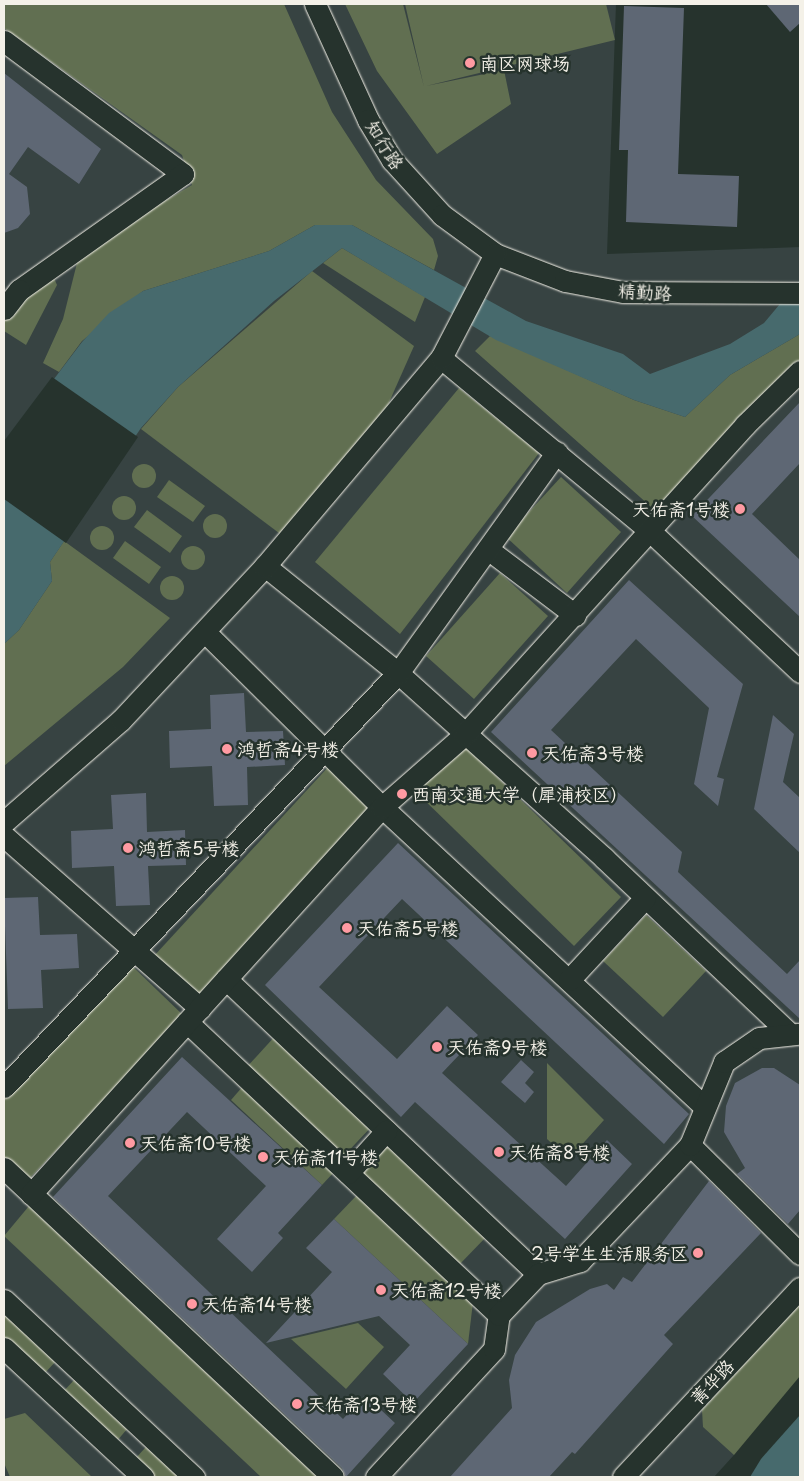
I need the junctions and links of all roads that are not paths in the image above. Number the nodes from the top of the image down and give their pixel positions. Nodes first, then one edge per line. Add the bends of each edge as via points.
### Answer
1 (316, 4) edge
2 (4, 41) edge
3 (495, 254) junction
4 (791, 293) edge
5 (4, 309) edge
6 (441, 358) junction
7 (800, 372) edge
8 (557, 452) junction
9 (650, 531) junction
10 (489, 550) junction
11 (265, 566) junction
12 (574, 615) junction
13 (206, 633) junction
14 (800, 672) edge
15 (398, 674) junction
16 (465, 734) junction
17 (324, 751) junction
18 (382, 807) junction
19 (4, 822) edge
20 (4, 836) edge
21 (645, 898) junction
22 (133, 951) junction
23 (226, 979) junction
24 (569, 980) junction
25 (194, 1015) junction
26 (795, 1034) edge
27 (4, 1087) edge
28 (704, 1106) junction
29 (386, 1131) junction
30 (690, 1145) junction
31 (4, 1168) edge
32 (348, 1173) junction
33 (31, 1194) junction
34 (800, 1254) edge
35 (538, 1274) junction
36 (800, 1288) edge
37 (4, 1300) edge
38 (499, 1315) junction
39 (4, 1348) edge
40 (143, 1477) edge
41 (194, 1477) edge
42 (333, 1477) edge
43 (376, 1477) edge
44 (623, 1477) edge

1 - 3 street, 知行路 via 368,120 392,160 442,215
2 - 5 street via 184,174 18,290
3 - 4 street, 精勤路 via 565,281 610,291
3 - 6 street
6 - 8 street
6 - 11 street
7 - 9 street
8 - 9 street
8 - 10 street
9 - 12 street
9 - 14 street
10 - 12 street
10 - 15 street
11 - 13 street
11 - 15 street
12 - 16 street
13 - 17 street
13 - 19 street via 121,720
15 - 16 street
15 - 17 street
16 - 18 street
16 - 21 street
17 - 18 street
17 - 22 street
18 - 23 street
18 - 24 street
20 - 22 street
21 - 24 street
21 - 26 street
22 - 25 street
22 - 27 street
23 - 25 street
23 - 29 street
24 - 28 street
25 - 32 street
25 - 33 street
26 - 28 street via 759,1038 738,1048 720,1069
28 - 30 street
29 - 32 street
29 - 35 street
30 - 34 street
30 - 35 street via 580,1262
31 - 33 street
32 - 38 street
33 - 42 street
35 - 38 street
36 - 44 street, 菁华路
37 - 41 street
38 - 43 street via 494,1349
39 - 40 street

